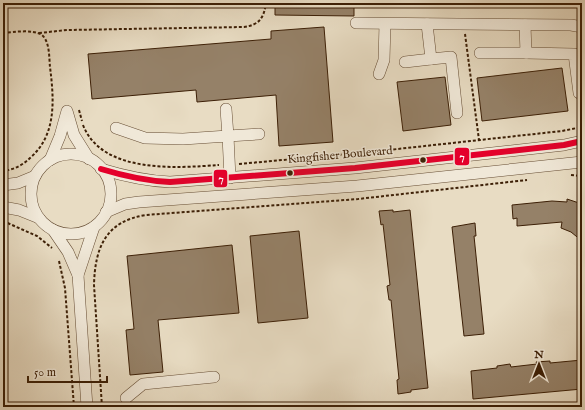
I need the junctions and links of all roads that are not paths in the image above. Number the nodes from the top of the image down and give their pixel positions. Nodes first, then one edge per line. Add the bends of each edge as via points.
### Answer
1 (356, 23) dead end
2 (385, 24) junction
3 (427, 24) junction
4 (525, 25) junction
5 (582, 27) edge
6 (480, 53) dead end
7 (526, 53) junction
8 (431, 59) junction
9 (405, 62) dead end
10 (379, 74) dead end
11 (579, 94) dead end
12 (226, 109) dead end
13 (457, 113) dead end
14 (116, 128) dead end
15 (259, 134) dead end
16 (228, 136) junction
17 (582, 141) edge
18 (88, 159) junction
19 (50, 160) junction
20 (582, 162) edge
21 (101, 169) junction
22 (35, 176) junction
23 (230, 178) junction
24 (3, 185) edge
25 (3, 207) edge
26 (106, 212) junction
27 (39, 218) junction
28 (94, 227) junction
29 (53, 230) junction
30 (78, 275) junction
31 (214, 377) dead end
32 (126, 398) dead end
33 (87, 407) edge

1 - 2 street
2 - 3 street
2 - 10 street via 384,60
3 - 4 street
3 - 8 street
4 - 5 street
4 - 7 street
6 - 7 street
7 - 11 street via 574,54
8 - 9 street
8 - 13 street via 451,57
12 - 16 street
14 - 16 street via 144,138
15 - 16 street
16 - 23 street
17 - 23 street, Kingfisher Boulevard via 355,168
18 - 19 street via 69,155
18 - 19 street via 74,135 66,112
18 - 21 street
19 - 22 street
20 - 26 street via 357,186 139,202 125,204
21 - 23 street, Kingfisher Boulevard via 155,181
21 - 26 street via 106,176 111,194
22 - 24 street via 18,183
22 - 27 street via 31,194
25 - 27 street
26 - 28 street
27 - 29 street
28 - 29 street via 78,234
28 - 30 street
29 - 30 street via 68,252
30 - 33 street
31 - 32 street via 142,384

